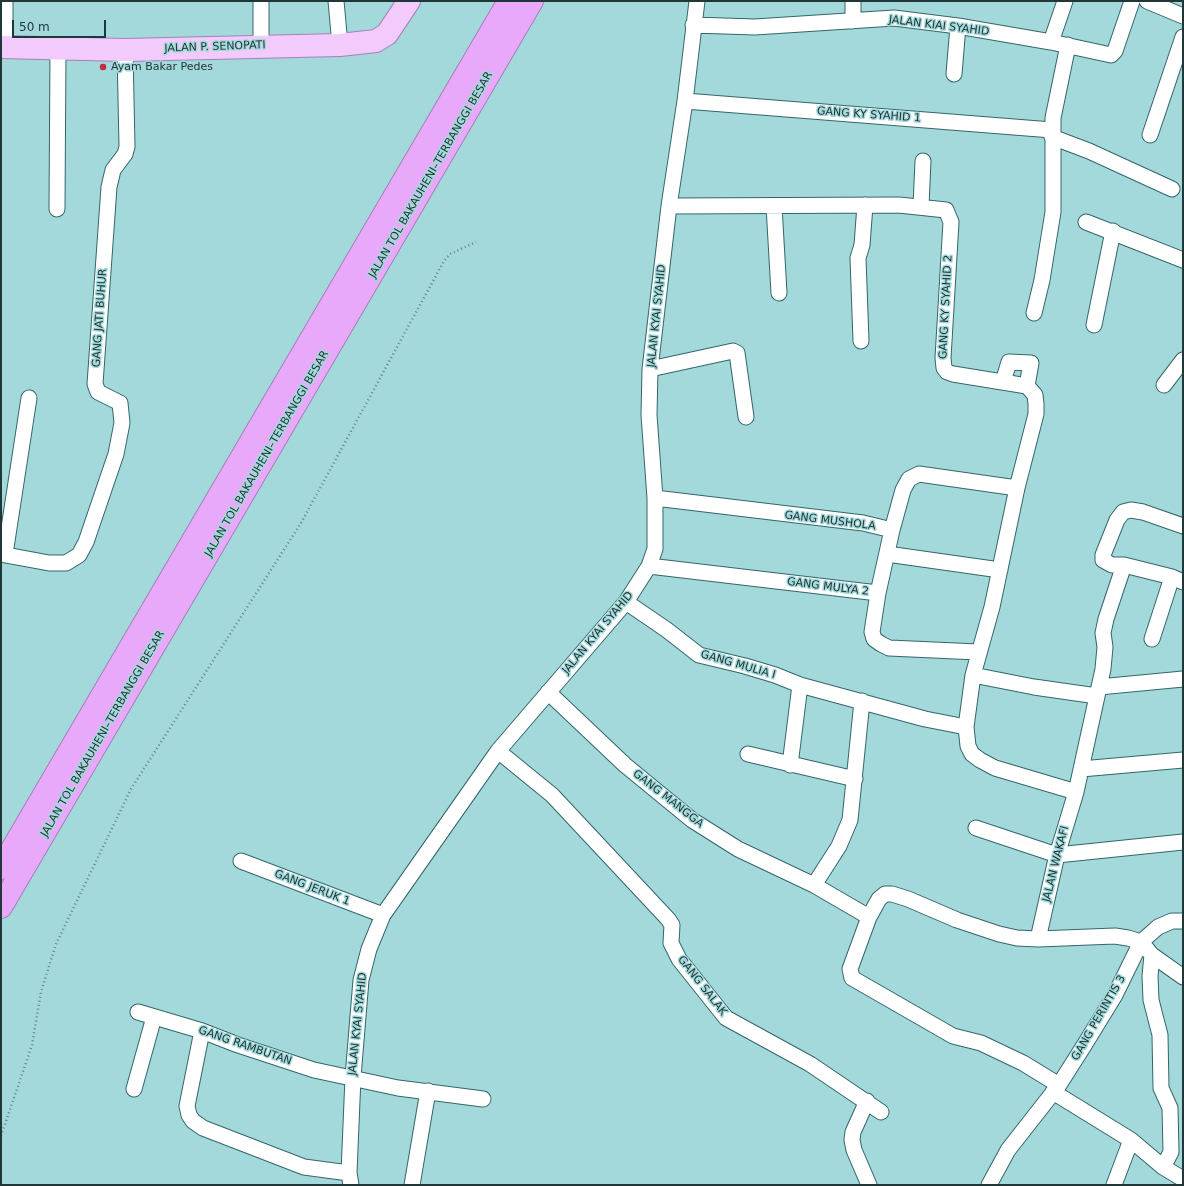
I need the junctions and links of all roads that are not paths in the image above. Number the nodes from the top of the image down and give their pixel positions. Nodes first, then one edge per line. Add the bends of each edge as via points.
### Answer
1 (5, 1) edge
2 (261, 1) edge
3 (336, 1) edge
4 (409, 1) edge
5 (509, 1) edge
6 (532, 1) edge
7 (696, 1) edge
8 (853, 1) edge
9 (1065, 1) edge
10 (1132, 1) edge
11 (1146, 1) edge
12 (1183, 16) edge
13 (853, 21) junction
14 (693, 25) junction
15 (958, 26) junction
16 (1183, 37) edge
17 (1051, 42) junction
18 (262, 45) junction
19 (340, 45) junction
20 (1068, 45) junction
21 (3, 48) edge
22 (58, 49) junction
23 (125, 50) junction
24 (954, 74) dead end
25 (685, 101) junction
26 (1052, 133) junction
27 (1150, 135) dead end
28 (923, 161) dead end
29 (1172, 189) dead end
30 (669, 206) junction
31 (774, 206) junction
32 (865, 206) junction
33 (921, 206) junction
34 (57, 209) dead end
35 (1086, 222) dead end
36 (1113, 231) junction
37 (1183, 260) edge
38 (779, 293) dead end
39 (1034, 314) dead end
40 (1094, 325) dead end
41 (861, 341) dead end
42 (1183, 360) edge
43 (650, 369) junction
44 (1003, 382) junction
45 (1164, 385) dead end
46 (1027, 386) junction
47 (29, 398) dead end
48 (746, 417) dead end
49 (1018, 488) junction
50 (655, 498) junction
51 (1183, 526) edge
52 (892, 530) junction
53 (3, 554) edge
54 (887, 554) junction
55 (1124, 565) junction
56 (649, 566) junction
57 (1000, 570) junction
58 (1178, 580) edge
59 (878, 593) junction
60 (626, 602) junction
61 (1152, 639) dead end
62 (978, 652) junction
63 (973, 675) junction
64 (1183, 679) edge
65 (800, 685) junction
66 (548, 692) junction
67 (1098, 692) junction
68 (862, 701) junction
69 (966, 728) junction
70 (498, 751) junction
71 (748, 754) dead end
72 (1183, 760) edge
73 (790, 765) junction
74 (1081, 769) junction
75 (855, 779) junction
76 (1076, 792) junction
77 (976, 828) dead end
78 (1183, 842) edge
79 (1057, 854) junction
80 (241, 861) dead end
81 (1, 868) edge
82 (814, 885) junction
83 (1, 907) edge
84 (383, 915) junction
85 (869, 917) junction
86 (1183, 921) edge
87 (1038, 939) junction
88 (1141, 942) junction
89 (1152, 955) junction
90 (1183, 977) edge
91 (138, 1012) dead end
92 (154, 1017) junction
93 (202, 1031) junction
94 (353, 1077) junction
95 (1056, 1089) junction
96 (134, 1090) dead end
97 (428, 1091) junction
98 (483, 1099) dead end
99 (867, 1101) junction
100 (881, 1112) dead end
101 (1131, 1140) junction
102 (1163, 1167) junction
103 (350, 1179) edge
104 (1183, 1179) edge
105 (412, 1185) edge
106 (869, 1185) edge
107 (989, 1185) edge
108 (1114, 1185) edge

1 - 21 street
2 - 18 street
3 - 19 street
4 - 19 main road, JALAN P. SENOPATI via 387,34 376,41
5 - 81 highway, JALAN TOL BAKAUHENI–TERBANGGI BESAR
6 - 83 highway, JALAN TOL BAKAUHENI–TERBANGGI BESAR
7 - 14 street, JALAN KYAI SYAHID
8 - 13 street
9 - 17 street
10 - 20 street, JALAN KIAI SYAHID via 1111,55
11 - 12 street
13 - 14 street, JALAN KIAI SYAHID via 755,27
13 - 15 street, JALAN KIAI SYAHID via 894,18
14 - 25 street, JALAN KYAI SYAHID
15 - 17 street, JALAN KIAI SYAHID
15 - 24 street
16 - 27 street
17 - 20 street, JALAN KIAI SYAHID
18 - 19 main road, JALAN P. SENOPATI
18 - 23 main road, JALAN P. SENOPATI
20 - 26 street
21 - 22 main road, JALAN P. SENOPATI
22 - 23 main road, JALAN P. SENOPATI
22 - 34 street
23 - 53 street, GANG JATI BUHUR via 127,147 126,154 113,170 109,187 95,384 98,392 120,403 122,423 116,454 86,542 79,555 66,563 49,563
25 - 26 street, GANG KY SYAHID 1
25 - 30 street, JALAN KYAI SYAHID
26 - 29 street, GANG KY SYAHID 1
26 - 39 street via 1054,212
28 - 33 street
30 - 31 street, GANG KY SYAHID 2
30 - 43 street, JALAN KYAI SYAHID
31 - 32 street, GANG KY SYAHID 2
31 - 38 street
32 - 33 street, GANG KY SYAHID 2
32 - 41 street via 862,245 858,258
33 - 44 street, GANG KY SYAHID 2 via 946,210 951,222 942,358 944,368 953,374
35 - 36 street
36 - 37 street
36 - 40 street
42 - 45 street
43 - 48 street via 733,351 737,353
43 - 50 street, JALAN KYAI SYAHID via 649,415
44 - 46 street, GANG KY SYAHID 2
44 - 46 street via 1009,362 1031,363
46 - 49 street via 1035,395 1036,414
47 - 53 street
49 - 52 street via 919,474 909,479 903,490
49 - 57 street
50 - 52 street, GANG MUSHOLA via 863,523
50 - 56 street, JALAN KYAI SYAHID via 655,549
51 - 55 street via 1143,512 1123,512 1117,520 1103,560
52 - 54 street, GANG MUSHOLA
54 - 57 street
54 - 59 street, GANG MUSHOLA
55 - 58 street
55 - 67 street, JALAN WAKAFI via 1103,633 1104,659
56 - 59 street, GANG MULYA 2
56 - 60 street, JALAN KYAI SYAHID
57 - 62 street
58 - 61 street
59 - 62 street, GANG MULYA 2 via 872,632 874,639 881,644 889,648
60 - 65 street, GANG MULIA I via 699,655 776,675
60 - 66 street, JALAN KYAI SYAHID
62 - 63 street
63 - 67 street via 1034,687
63 - 69 street
64 - 67 street
65 - 68 street, GANG MULIA I
65 - 73 street
66 - 70 street, JALAN KYAI SYAHID
66 - 82 street, GANG MANGGA via 625,765 692,820 738,849
67 - 74 street, JALAN WAKAFI
68 - 69 street, GANG MULIA I
68 - 75 street
69 - 76 street via 968,746 972,754 980,760 995,768
70 - 84 street, JALAN KYAI SYAHID
70 - 99 street, GANG SALAK via 552,795 668,919 672,925 671,944 679,960 726,1018 810,1064
71 - 73 street
72 - 74 street
73 - 75 street
74 - 76 street, JALAN WAKAFI
75 - 82 street via 850,820 839,846
76 - 79 street, JALAN WAKAFI
77 - 79 street
78 - 79 street
79 - 87 street, JALAN WAKAFI
80 - 84 street, GANG JERUK 1
82 - 85 street, GANG MANGGA
84 - 94 street, JALAN KYAI SYAHID via 369,949 361,980
85 - 87 street via 885,894 892,894 999,934
85 - 95 street via 850,969 852,978 953,1036 981,1043 1023,1063
86 - 88 street via 1172,921 1158,927
87 - 88 street via 1115,936
88 - 89 street
88 - 95 street, GANG PERINTIS 3 via 1115,995
89 - 90 street
89 - 102 street via 1151,1000 1160,1035 1160,1088 1170,1108 1171,1152
91 - 92 street, GANG RAMBUTAN
92 - 93 street, GANG RAMBUTAN
92 - 96 street
93 - 94 street, GANG RAMBUTAN via 314,1070
93 - 103 street via 187,1106 188,1116 193,1121 203,1128 304,1167
94 - 97 street, GANG RAMBUTAN via 398,1088
94 - 103 street, JALAN KYAI SYAHID
95 - 101 street
95 - 107 street via 1008,1150
97 - 98 street, GANG RAMBUTAN
97 - 105 street
99 - 100 street, GANG SALAK
99 - 106 street via 852,1140
101 - 102 street
101 - 108 street
102 - 104 street

